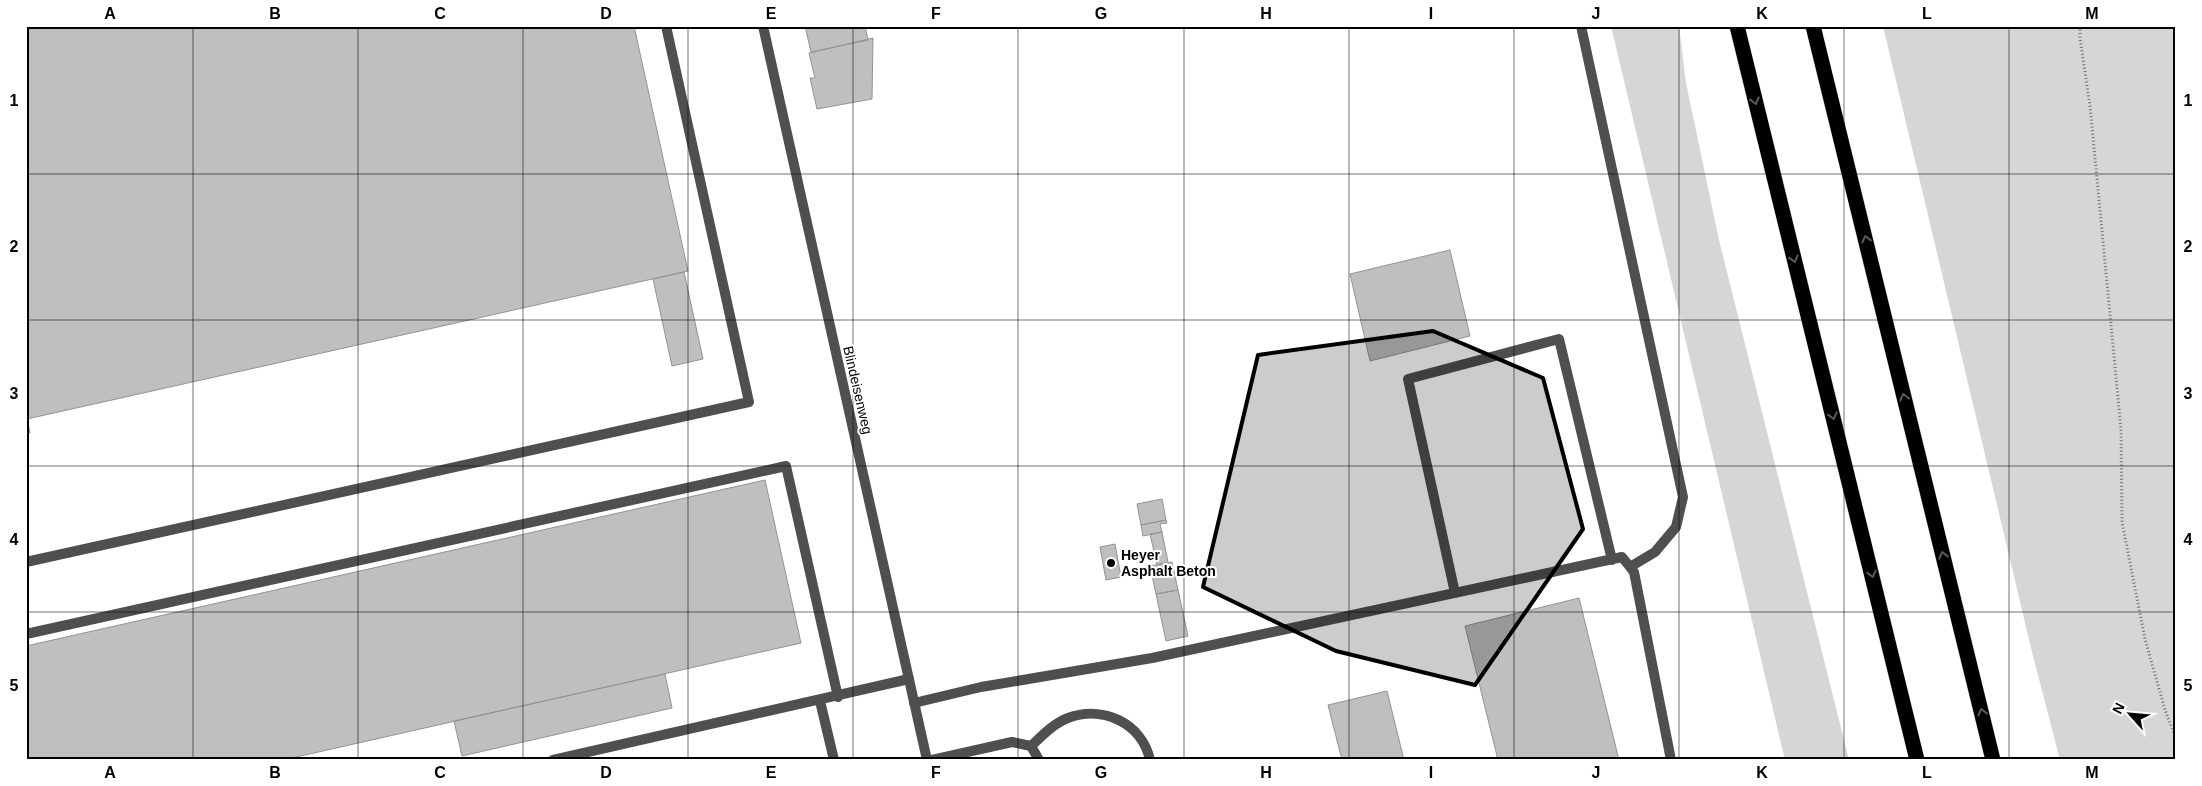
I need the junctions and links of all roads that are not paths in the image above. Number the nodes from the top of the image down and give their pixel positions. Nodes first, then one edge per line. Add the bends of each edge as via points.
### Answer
1 (666, 26) edge
2 (763, 26) edge
3 (1581, 26) edge
4 (1737, 26) edge
5 (1813, 26) edge
6 (1612, 560) junction
7 (26, 562) edge
8 (1630, 567) junction
9 (1455, 593) junction
10 (26, 634) edge
11 (909, 679) junction
12 (838, 697) junction
13 (820, 701) junction
14 (914, 703) junction
15 (1030, 746) junction
16 (553, 760) edge
17 (834, 760) edge
18 (927, 760) edge
19 (932, 760) edge
20 (1039, 760) edge
21 (1150, 760) edge
22 (1671, 760) edge
23 (1917, 760) edge
24 (1994, 760) edge

1 - 7 street via 749,402
2 - 11 street, Blindeisenweg
3 - 8 street via 1683,497 1676,527 1655,552
4 -> 23 highway
24 -> 5 highway
6 - 8 street via 1622,558
6 - 9 street
6 - 9 street via 1559,339 1408,379
8 - 22 street via 1634,572
9 - 14 street via 1152,658 981,687
10 - 12 street via 786,466
11 - 12 street
11 - 14 street, Blindeisenweg
12 - 13 street
13 - 16 street
13 - 17 street
14 - 18 street, Blindeisenweg
15 - 19 street via 1012,742
15 - 20 street
15 - 21 street via 1068,718 1097,714 1119,718 1137,732

